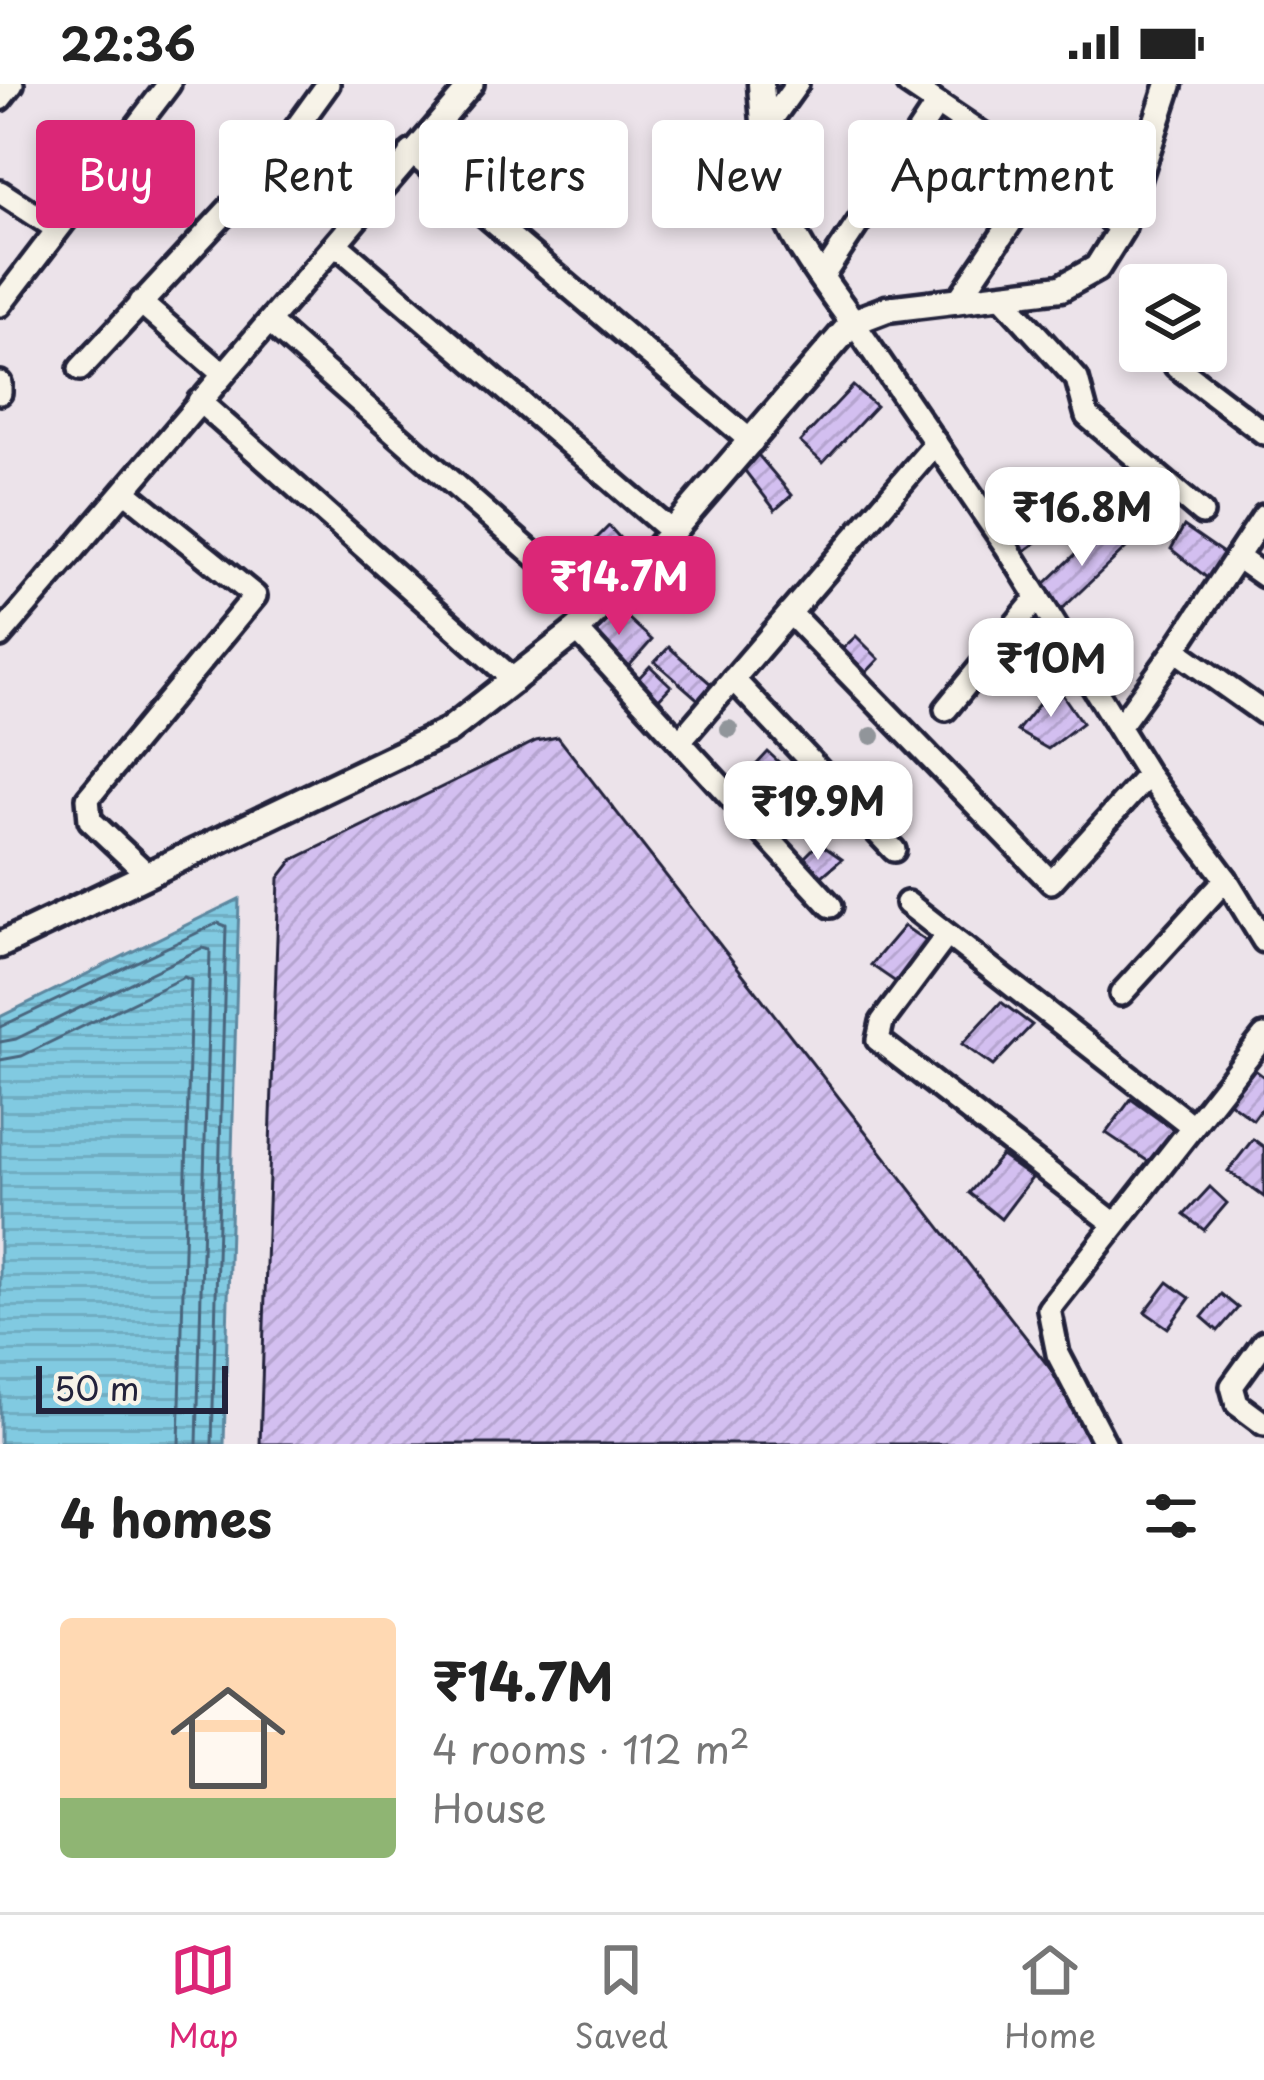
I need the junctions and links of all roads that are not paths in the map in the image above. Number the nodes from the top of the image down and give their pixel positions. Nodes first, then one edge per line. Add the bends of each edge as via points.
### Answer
1 (12, 84) edge
2 (170, 84) edge
3 (328, 84) edge
4 (472, 84) edge
5 (761, 84) edge
6 (797, 84) edge
7 (908, 84) edge
8 (1168, 84) edge
9 (0, 99) edge
10 (938, 104) junction
11 (763, 120) edge
12 (771, 120) edge
13 (962, 120) edge
14 (1156, 121) edge
15 (411, 152) junction
16 (0, 192) edge
17 (789, 228) edge
18 (1007, 228) edge
19 (1121, 228) edge
20 (58, 229) junction
21 (336, 244) junction
22 (821, 279) junction
23 (1002, 297) junction
24 (140, 302) junction
25 (957, 302) junction
26 (0, 305) edge
27 (269, 322) junction
28 (853, 322) junction
29 (80, 369) dead end
30 (1184, 372) edge
31 (224, 374) junction
32 (0, 383) edge
33 (0, 393) edge
34 (199, 401) junction
35 (1264, 433) edge
36 (752, 442) junction
37 (936, 443) junction
38 (125, 491) junction
39 (1202, 513) dead end
40 (1264, 516) edge
41 (672, 532) junction
42 (1237, 557) junction
43 (1264, 576) edge
44 (1038, 597) junction
45 (597, 610) junction
46 (790, 614) junction
47 (578, 630) junction
48 (0, 636) edge
49 (1174, 650) junction
50 (733, 679) junction
51 (515, 681) junction
52 (946, 709) dead end
53 (1264, 713) edge
54 (1119, 727) junction
55 (680, 741) junction
56 (1148, 775) junction
57 (894, 850) dead end
58 (147, 874) junction
59 (1226, 879) junction
60 (907, 903) dead end
61 (831, 906) dead end
62 (947, 935) junction
63 (1264, 941) edge
64 (0, 945) edge
65 (1121, 994) dead end
66 (1264, 1036) edge
67 (1192, 1126) junction
68 (1115, 1225) junction
69 (1264, 1342) edge
70 (1264, 1424) edge
71 (1105, 1444) edge

1 - 9 street
2 - 20 street
3 - 24 street via 268,167
4 - 15 street
5 - 11 street
6 - 12 street
7 - 10 street
8 - 14 street
10 - 13 street
10 - 22 street
15 - 21 street
15 - 36 street
16 - 20 street
17 - 22 street
18 - 25 street
19 - 23 street via 1097,268 1078,281
20 - 26 street
21 - 27 street
21 - 41 street
22 - 28 street
23 - 25 street
23 - 39 street via 1077,379 1087,416
24 - 29 street
24 - 31 street
25 - 28 street via 887,309
27 - 31 street
27 - 45 street
28 - 36 street
28 - 37 street
30 - 35 street
31 - 34 street
32 - 33 street
34 - 38 street
34 - 51 street
36 - 41 street
37 - 44 street
37 - 46 street
38 - 48 street
38 - 58 street via 255,596 88,798 90,820
40 - 42 street
41 - 45 street
42 - 43 street
42 - 49 street
44 - 52 street
44 - 54 street
45 - 47 street
46 - 50 street
46 - 56 street via 1051,882
47 - 51 street
47 - 55 street
49 - 53 street
49 - 54 street
50 - 55 street
50 - 57 street
51 - 58 street via 448,731
54 - 56 street
55 - 61 street
56 - 59 street
58 - 64 street
59 - 63 street
59 - 65 street
60 - 62 street
62 - 67 street
62 - 68 street via 882,1022 878,1040
66 - 67 street
67 - 68 street
68 - 71 street via 1047,1320
69 - 70 street via 1232,1386 1237,1404

